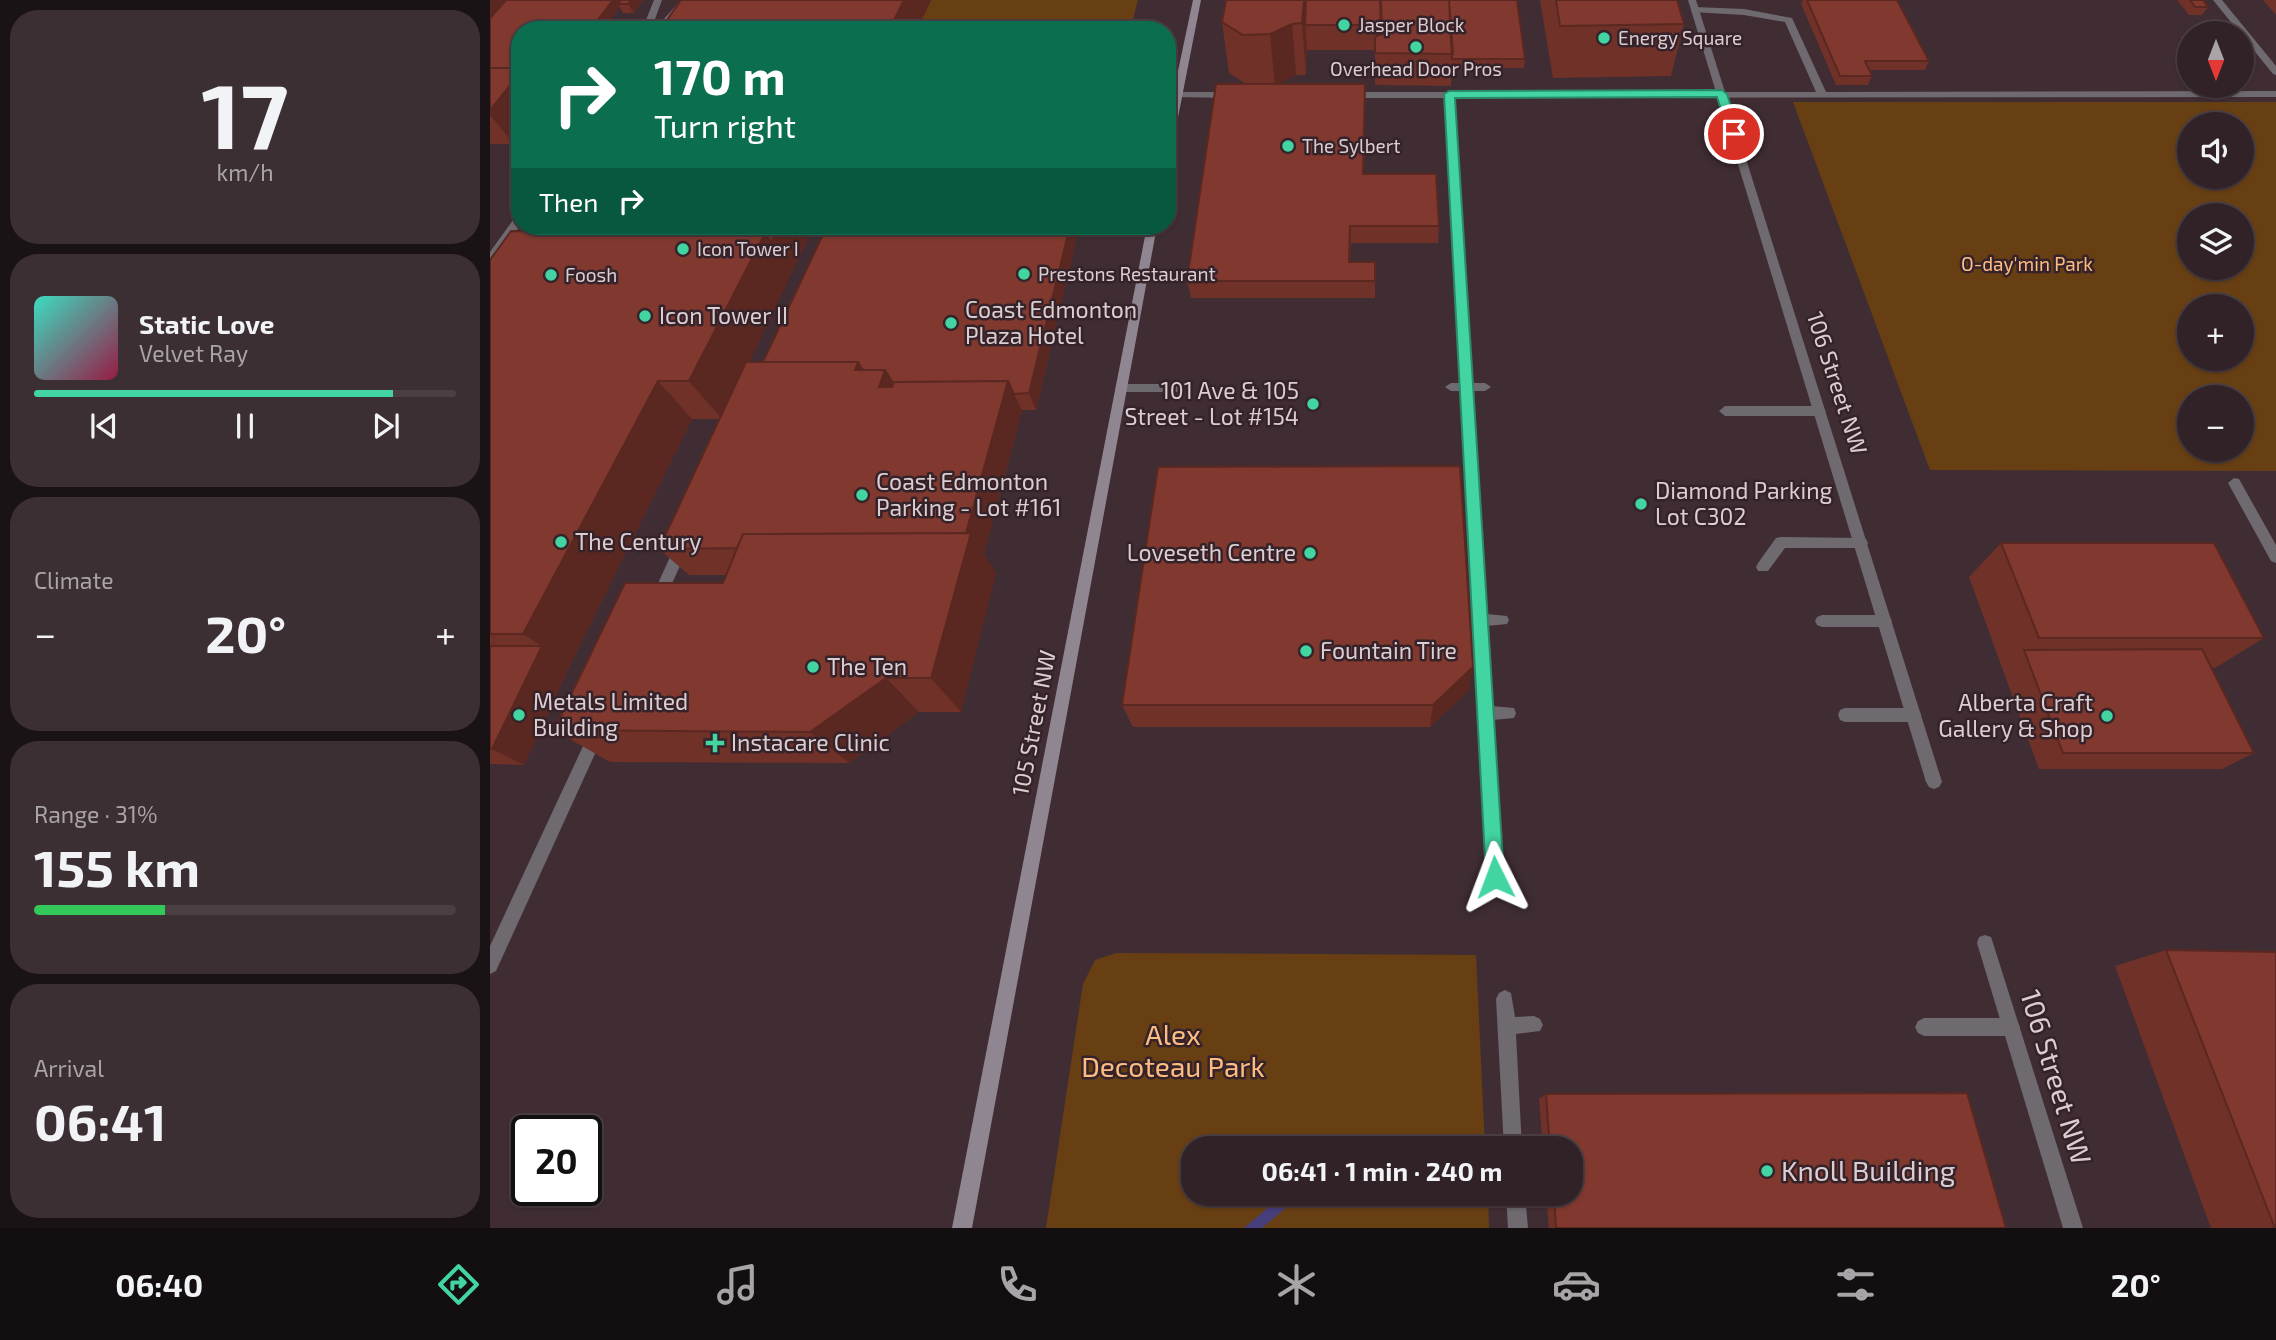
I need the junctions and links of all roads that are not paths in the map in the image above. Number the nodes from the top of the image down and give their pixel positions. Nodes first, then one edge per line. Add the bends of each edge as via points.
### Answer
1 (658, 0) edge
2 (686, 0) edge
3 (1197, 0) edge
4 (2217, 0) edge
5 (1694, 5) edge
6 (650, 21) edge
7 (666, 21) edge
8 (2276, 72) edge
9 (1449, 94) junction
10 (1722, 94) junction
11 (1822, 94) junction
12 (2276, 94) edge
13 (1177, 95) junction
14 (1246, 95) edge
15 (1341, 95) edge
16 (1176, 100) edge
17 (511, 231) edge
18 (1150, 235) edge
19 (490, 260) edge
20 (1451, 387) dead end
21 (1467, 387) junction
22 (1485, 387) dead end
23 (1121, 388) junction
24 (1177, 388) dead end
25 (1724, 411) dead end
26 (1820, 411) junction
27 (2234, 483) dead end
28 (690, 528) edge
29 (1861, 543) junction
30 (2276, 557) edge
31 (1763, 567) dead end
32 (650, 617) edge
33 (1481, 620) junction
34 (1502, 620) dead end
35 (1822, 621) dead end
36 (1885, 621) junction
37 (1486, 713) junction
38 (1509, 713) dead end
39 (1845, 715) dead end
40 (1914, 715) junction
41 (603, 718) edge
42 (1934, 782) dead end
43 (1495, 877) dead end
44 (1985, 943) dead end
45 (490, 965) edge
46 (1505, 999) dead end
47 (1534, 1025) dead end
48 (1506, 1026) junction
49 (1924, 1027) dead end
50 (2011, 1027) junction
51 (1512, 1136) edge
52 (1517, 1206) edge
53 (962, 1228) edge
54 (1518, 1228) edge
55 (2073, 1228) edge

1 - 6 street
2 - 7 street
3 - 13 street
4 - 8 street
5 - 10 street, 106 Street NW
5 - 11 street via 1789,20
9 - 10 street
9 - 15 street
9 - 21 street
10 - 11 street
10 - 26 street, 106 Street NW
11 - 12 street
13 - 14 street
13 - 16 street
17 - 19 street
18 - 23 street, 105 Street NW
20 - 21 street
21 - 22 street
21 - 33 street
23 - 24 street
23 - 53 street, 105 Street NW
25 - 26 street
26 - 29 street, 106 Street NW
27 - 30 street
28 - 32 street
29 - 31 street via 1781,542
29 - 36 street, 106 Street NW
33 - 34 street
33 - 37 street
35 - 36 street
36 - 40 street, 106 Street NW
37 - 38 street
37 - 43 street
39 - 40 street
40 - 42 street, 106 Street NW
41 - 45 street
44 - 50 street, 106 Street NW
46 - 48 street
47 - 48 street
48 - 51 street
49 - 50 street
50 - 55 street, 106 Street NW
52 - 54 street

